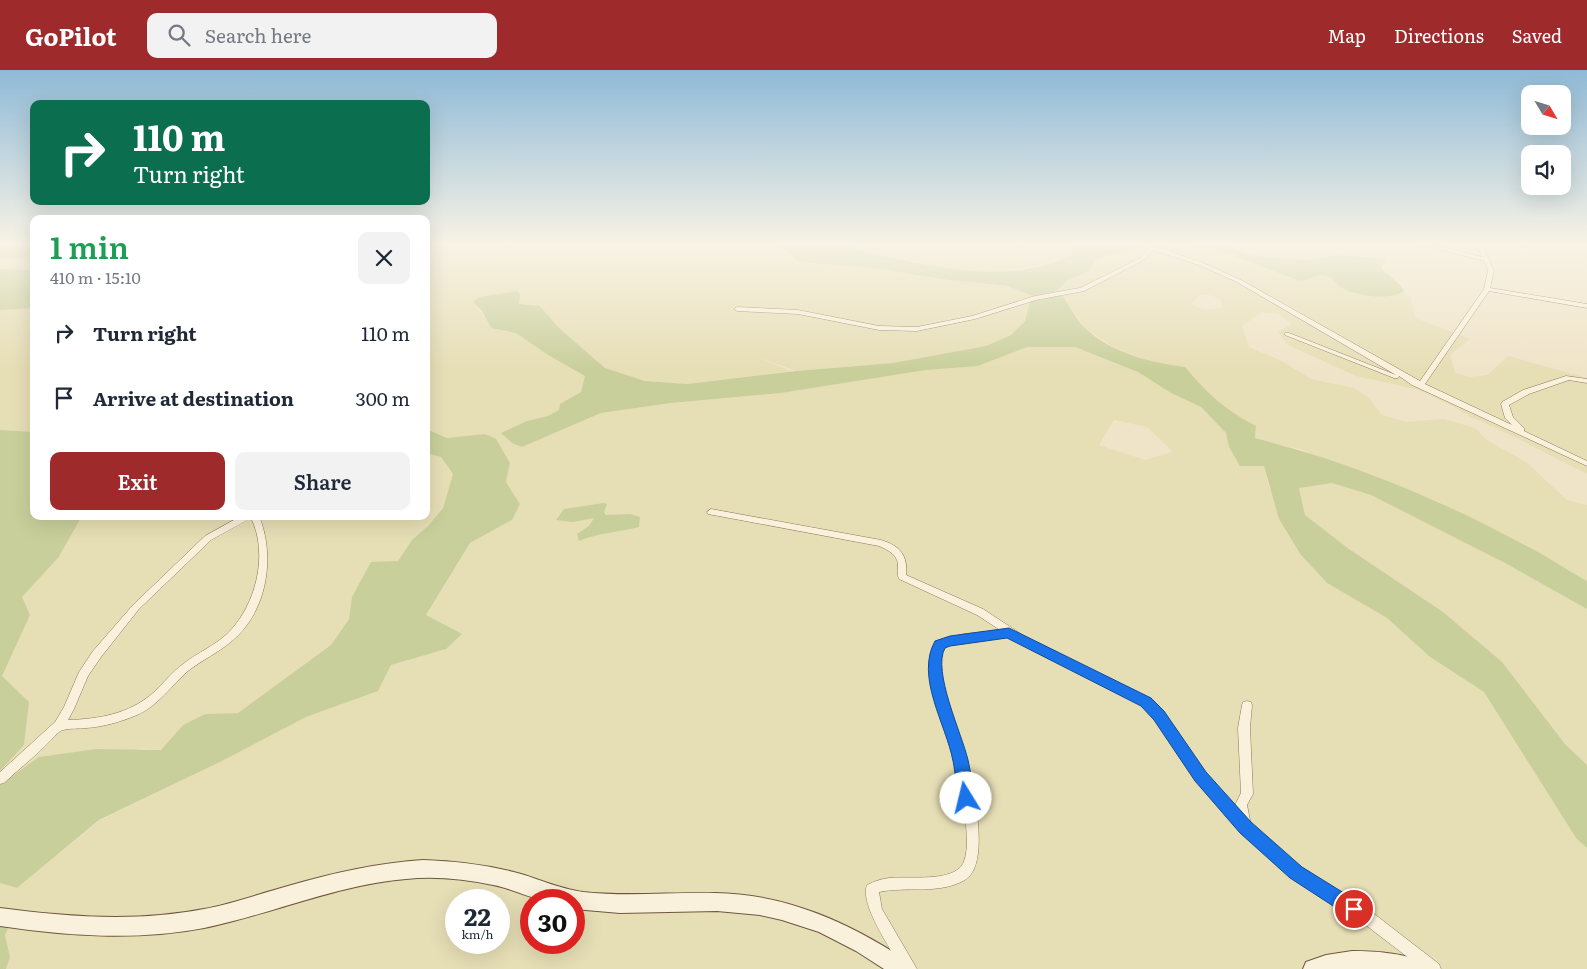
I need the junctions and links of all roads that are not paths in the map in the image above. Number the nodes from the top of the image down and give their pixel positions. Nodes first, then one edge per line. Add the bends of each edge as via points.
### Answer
1 (1090, 286) edge
2 (1248, 286) edge
3 (1488, 286) edge
4 (1487, 290) junction
5 (1587, 306) edge
6 (737, 309) dead end
7 (1287, 334) dead end
8 (1587, 381) edge
9 (1420, 385) junction
10 (1529, 436) junction
11 (1587, 464) edge
12 (711, 512) dead end
13 (241, 520) edge
14 (256, 520) edge
15 (1009, 633) junction
16 (1247, 705) dead end
17 (59, 725) junction
18 (0, 780) edge
19 (1245, 828) junction
20 (0, 917) edge
21 (902, 969) edge
22 (910, 969) edge
23 (1313, 969) edge
24 (1417, 969) edge
25 (1434, 969) edge

1 - 6 street via 973,318 918,329 879,328 798,312
2 - 9 street
3 - 4 street
4 - 5 street
4 - 9 street
7 - 9 street
8 - 10 street via 1569,378 1526,392 1505,404 1510,418
9 - 10 street
10 - 11 street
12 - 15 street via 881,543 900,556 902,577 980,612
13 - 17 street via 208,538 136,608 97,654
14 - 17 street via 263,544 262,575 256,598 230,638 185,669 137,710 97,723
15 - 19 street via 1146,702 1159,715 1200,776
15 - 22 street via 950,641 940,644 936,652 934,665 960,759 973,846 968,867 953,879 872,889 876,911
16 - 19 street via 1244,728 1247,794 1240,805
17 - 18 street
19 - 25 street via 1296,872 1368,918
20 - 21 street via 64,925 111,926 186,921 344,881 429,868 492,876 524,884 552,896 582,901 736,904 798,914 831,926 871,947
23 - 24 street via 1360,961 1401,964

